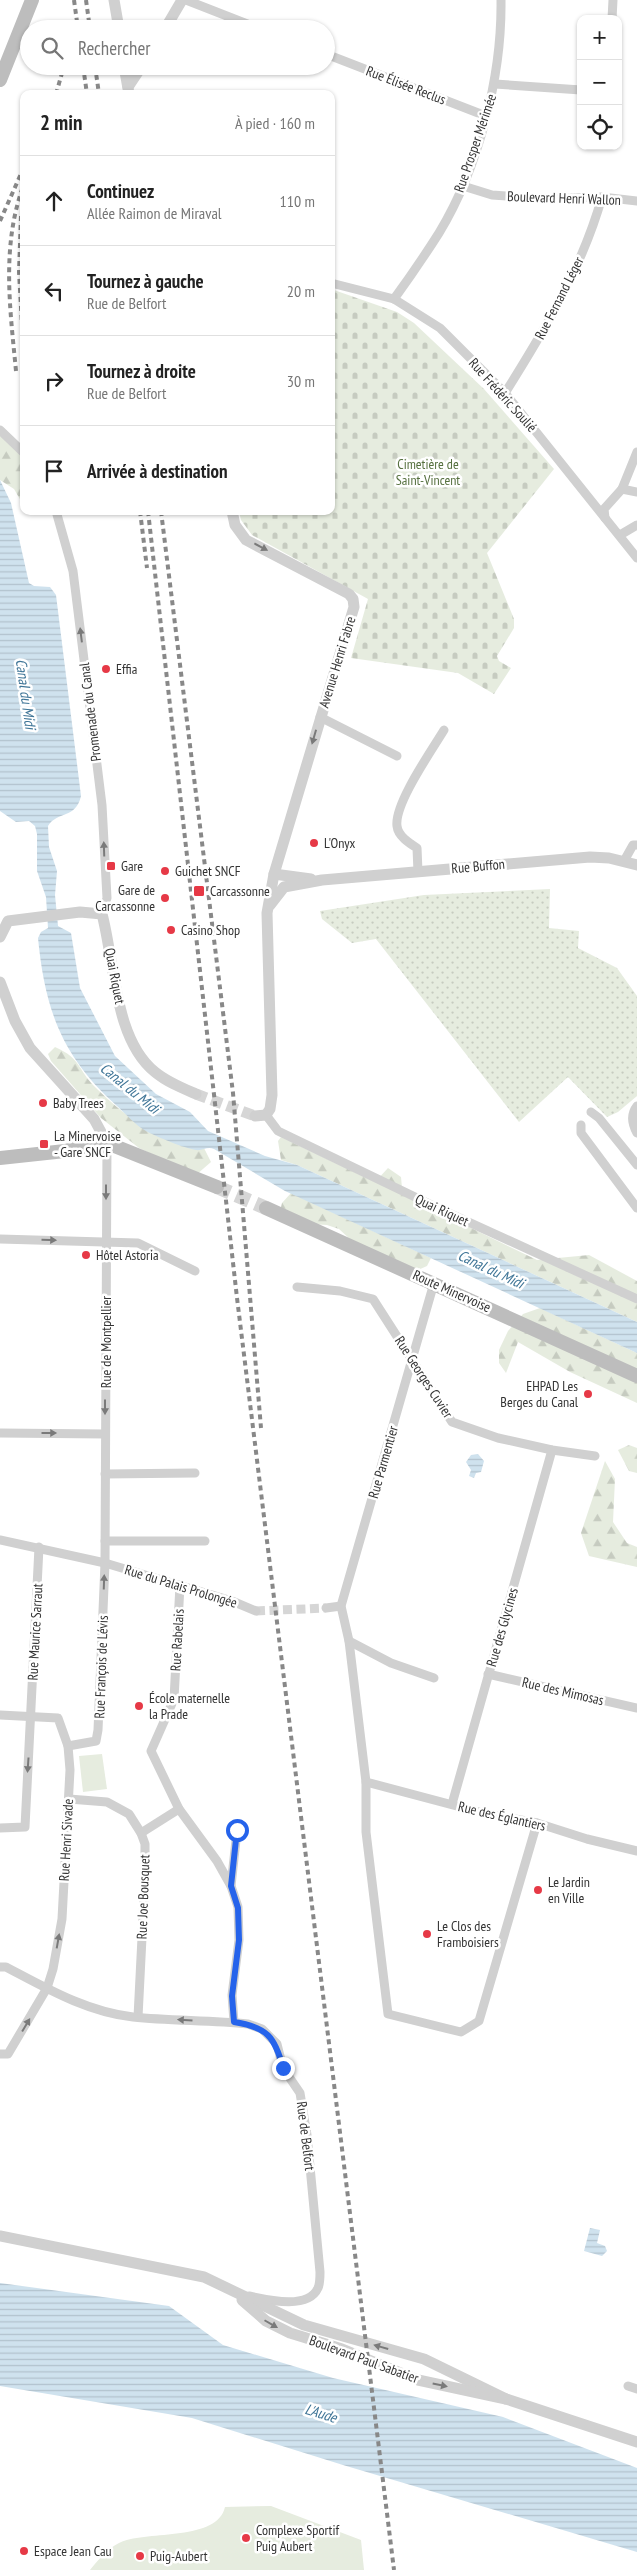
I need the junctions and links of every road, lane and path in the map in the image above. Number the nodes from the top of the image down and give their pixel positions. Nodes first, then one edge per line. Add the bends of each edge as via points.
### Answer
1 (38, 0) edge
2 (114, 0) edge
3 (182, 0) edge
4 (186, 0) edge
5 (501, 0) edge
6 (613, 0) edge
7 (30, 6) edge
8 (612, 15) edge
9 (23, 20) edge
10 (117, 20) edge
11 (170, 20) edge
12 (237, 20) edge
13 (20, 26) edge
14 (335, 57) edge
15 (4, 59) edge
16 (126, 75) edge
17 (137, 75) edge
18 (0, 80) edge
19 (495, 84) junction
20 (128, 90) edge
21 (577, 90) edge
22 (486, 116) junction
23 (463, 186) junction
24 (602, 197) junction
25 (637, 201) edge
26 (335, 284) edge
27 (394, 299) junction
28 (505, 393) junction
29 (0, 430) edge
30 (20, 449) edge
31 (637, 452) edge
32 (622, 489) junction
33 (637, 492) edge
34 (57, 515) edge
35 (233, 515) edge
36 (605, 518) junction
37 (637, 525) edge
38 (620, 535) junction
39 (637, 558) edge
40 (320, 717) junction
41 (444, 730) dead end
42 (397, 756) dead end
43 (637, 845) edge
44 (624, 861) junction
45 (637, 864) edge
46 (418, 872) junction
47 (274, 874) junction
48 (318, 881) junction
49 (267, 911) junction
50 (102, 914) junction
51 (4, 918) edge
52 (0, 937) edge
53 (0, 982) edge
54 (196, 1094) tunnel mouth
55 (637, 1106) edge
56 (591, 1112) dead end
57 (260, 1115) joint
58 (581, 1125) dead end
59 (637, 1133) edge
60 (106, 1143) junction
61 (0, 1158) edge
62 (637, 1165) edge
63 (217, 1187) tunnel mouth
64 (266, 1208) tunnel mouth
65 (637, 1208) edge
66 (0, 1239) edge
67 (106, 1242) junction
68 (195, 1271) dead end
69 (434, 1283) junction
70 (297, 1287) dead end
71 (637, 1300) edge
72 (412, 1360) junction
73 (637, 1376) edge
74 (0, 1433) edge
75 (105, 1434) junction
76 (552, 1450) junction
77 (595, 1456) dead end
78 (195, 1472) dead end
79 (105, 1474) junction
80 (1, 1538) edge
81 (105, 1541) junction
82 (205, 1541) dead end
83 (39, 1547) junction
84 (105, 1563) junction
85 (180, 1584) junction
86 (341, 1606) junction
87 (326, 1608) tunnel mouth
88 (256, 1611) tunnel mouth
89 (349, 1640) junction
90 (488, 1674) junction
91 (434, 1678) dead end
92 (637, 1708) edge
93 (0, 1715) edge
94 (32, 1716) junction
95 (68, 1746) junction
96 (366, 1782) junction
97 (69, 1798) junction
98 (452, 1804) junction
99 (179, 1809) junction
100 (537, 1824) junction
101 (0, 1828) edge
102 (237, 1830) dead end
103 (142, 1834) junction
104 (637, 1851) edge
105 (231, 1886) junction
106 (0, 1967) edge
107 (47, 1988) junction
108 (138, 2017) junction
109 (234, 2022) junction
110 (0, 2054) edge
111 (0, 2236) edge
112 (234, 2292) junction
113 (506, 2399) junction
114 (637, 2442) edge

1 - 7 main road
2 - 10 street
3 - 11 street
4 - 12 street
5 - 19 street, Rue Prosper Mérimée via 501,43
6 - 8 street
7 - 9 main road
13 - 15 main road
14 - 22 street, Rue Élisée Reclus
15 - 18 main road
16 - 20 street
17 - 20 street
19 - 21 street
19 - 22 street, Rue Prosper Mérimée
22 - 23 street, Rue Prosper Mérimée
23 - 24 street, Boulevard Henri Wallon via 492,195 546,199
23 - 27 street, Rue Prosper Mérimée via 440,232
24 - 25 street, Boulevard Henri Wallon
24 - 28 street, Rue Fernand Léger via 553,316
26 - 27 street, Rue Frédéric Soulié
27 - 28 street, Rue Frédéric Soulié via 440,328
28 - 36 street, Rue Frédéric Soulié
29 - 30 street
31 - 32 street
32 - 33 street
32 - 36 street via 604,509
50 -> 34 street, Promenade du Canal via 107,898 102,805 73,571
35 -> 40 street, Avenue Henri Fabre via 235,526 246,540 349,594 353,600 353,610
36 - 38 street, Rue Frédéric Soulié
37 - 38 street
38 - 39 street, Rue Frédéric Soulié
40 - 42 street
40 -> 47 street, Avenue Henri Fabre
41 - 46 street via 400,805 397,826 404,839 417,848
43 - 44 street via 633,845
44 - 45 street, Rue Buffon
44 - 46 street, Rue Buffon via 590,858
46 - 48 street, Rue Buffon
47 - 48 street, Rue Buffon
47 - 49 street
48 - 49 street, Rue Buffon via 284,886
49 - 57 street via 272,1095 270,1109
50 - 51 street via 80,912
50 - 54 street, Quai Riquet via 120,1004 135,1048 156,1072
51 - 52 street
53 - 60 street via 30,1048 94,1118
55 - 59 street via 632,1123
56 - 62 street
57 - 71 street, Quai Riquet via 278,1132
58 - 65 street via 581,1133
60 - 61 main road
60 - 63 main road
60 -> 67 street, Rue de Montpellier
64 - 69 main road, Route Minervoise
66 -> 67 street
67 - 68 street via 138,1243
67 -> 75 street, Rue de Montpellier
69 - 72 street, Rue Parmentier
69 - 73 main road, Route Minervoise
70 - 72 street, Rue Georges Cuvier via 340,1291 373,1299
72 - 76 street, Rue Georges Cuvier via 452,1422 498,1438
72 - 86 street, Rue Parmentier
74 -> 75 street
75 - 79 street, Rue de Montpellier
76 - 77 street, Rue Georges Cuvier
76 - 90 street, Rue des Glycines
78 - 79 street
79 - 81 street, Rue de Montpellier
80 - 83 street, Rue du Palais Prolongée
81 - 82 street
81 - 84 street, Rue de Montpellier
83 - 84 street, Rue du Palais Prolongée
83 - 94 street, Rue Maurice Sarraut
84 - 85 street, Rue du Palais Prolongée
95 -> 84 street, Rue François de Lévis via 96,1742
85 - 88 street, Rue du Palais Prolongée
85 - 99 street, Rue Rabelais via 174,1699 151,1751
86 - 87 street
86 - 89 street, Rue Parmentier
89 - 91 street via 391,1663
89 - 96 street, Rue Parmentier
90 - 92 street, Rue des Mimosas
90 - 98 street, Rue des Glycines
93 - 94 street
94 - 95 street, Rue Henri Sivade via 58,1718
94 -> 101 street, Rue Maurice Sarraut via 25,1828
95 - 97 street, Rue Henri Sivade
96 - 98 street, Rue des Églantiers
96 - 100 street, Rue Parmentier via 366,1832 388,2014 462,2032 478,2021
97 - 103 street, Rue Joe Bousquet via 107,1802 129,1814
107 -> 97 street, Rue Henri Sivade via 62,1919
98 - 100 street, Rue des Églantiers
99 - 103 street
99 - 105 street
100 - 104 street, Rue des Églantiers
102 - 105 street
103 - 108 street, Rue Joe Bousquet via 145,1878
105 - 109 street via 238,1908 239,1940 232,1996
106 - 107 street, Rue de Belfort
107 - 108 street, Rue de Belfort via 59,1996
110 -> 107 street, Rue Henri Sivade via 8,2054
109 -> 108 street, Rue de Belfort
109 - 112 street, Rue de Belfort via 262,2029 277,2044 283,2068 300,2093 320,2272 319,2287 312,2296 302,2300 281,2301
111 - 112 street, Boulevard Paul Sabatier via 204,2277
113 -> 112 street, Boulevard Paul Sabatier via 424,2359 304,2325
112 -> 113 street, Boulevard Paul Sabatier via 266,2322 290,2333 342,2349 418,2380
113 - 114 street, Boulevard Paul Sabatier

